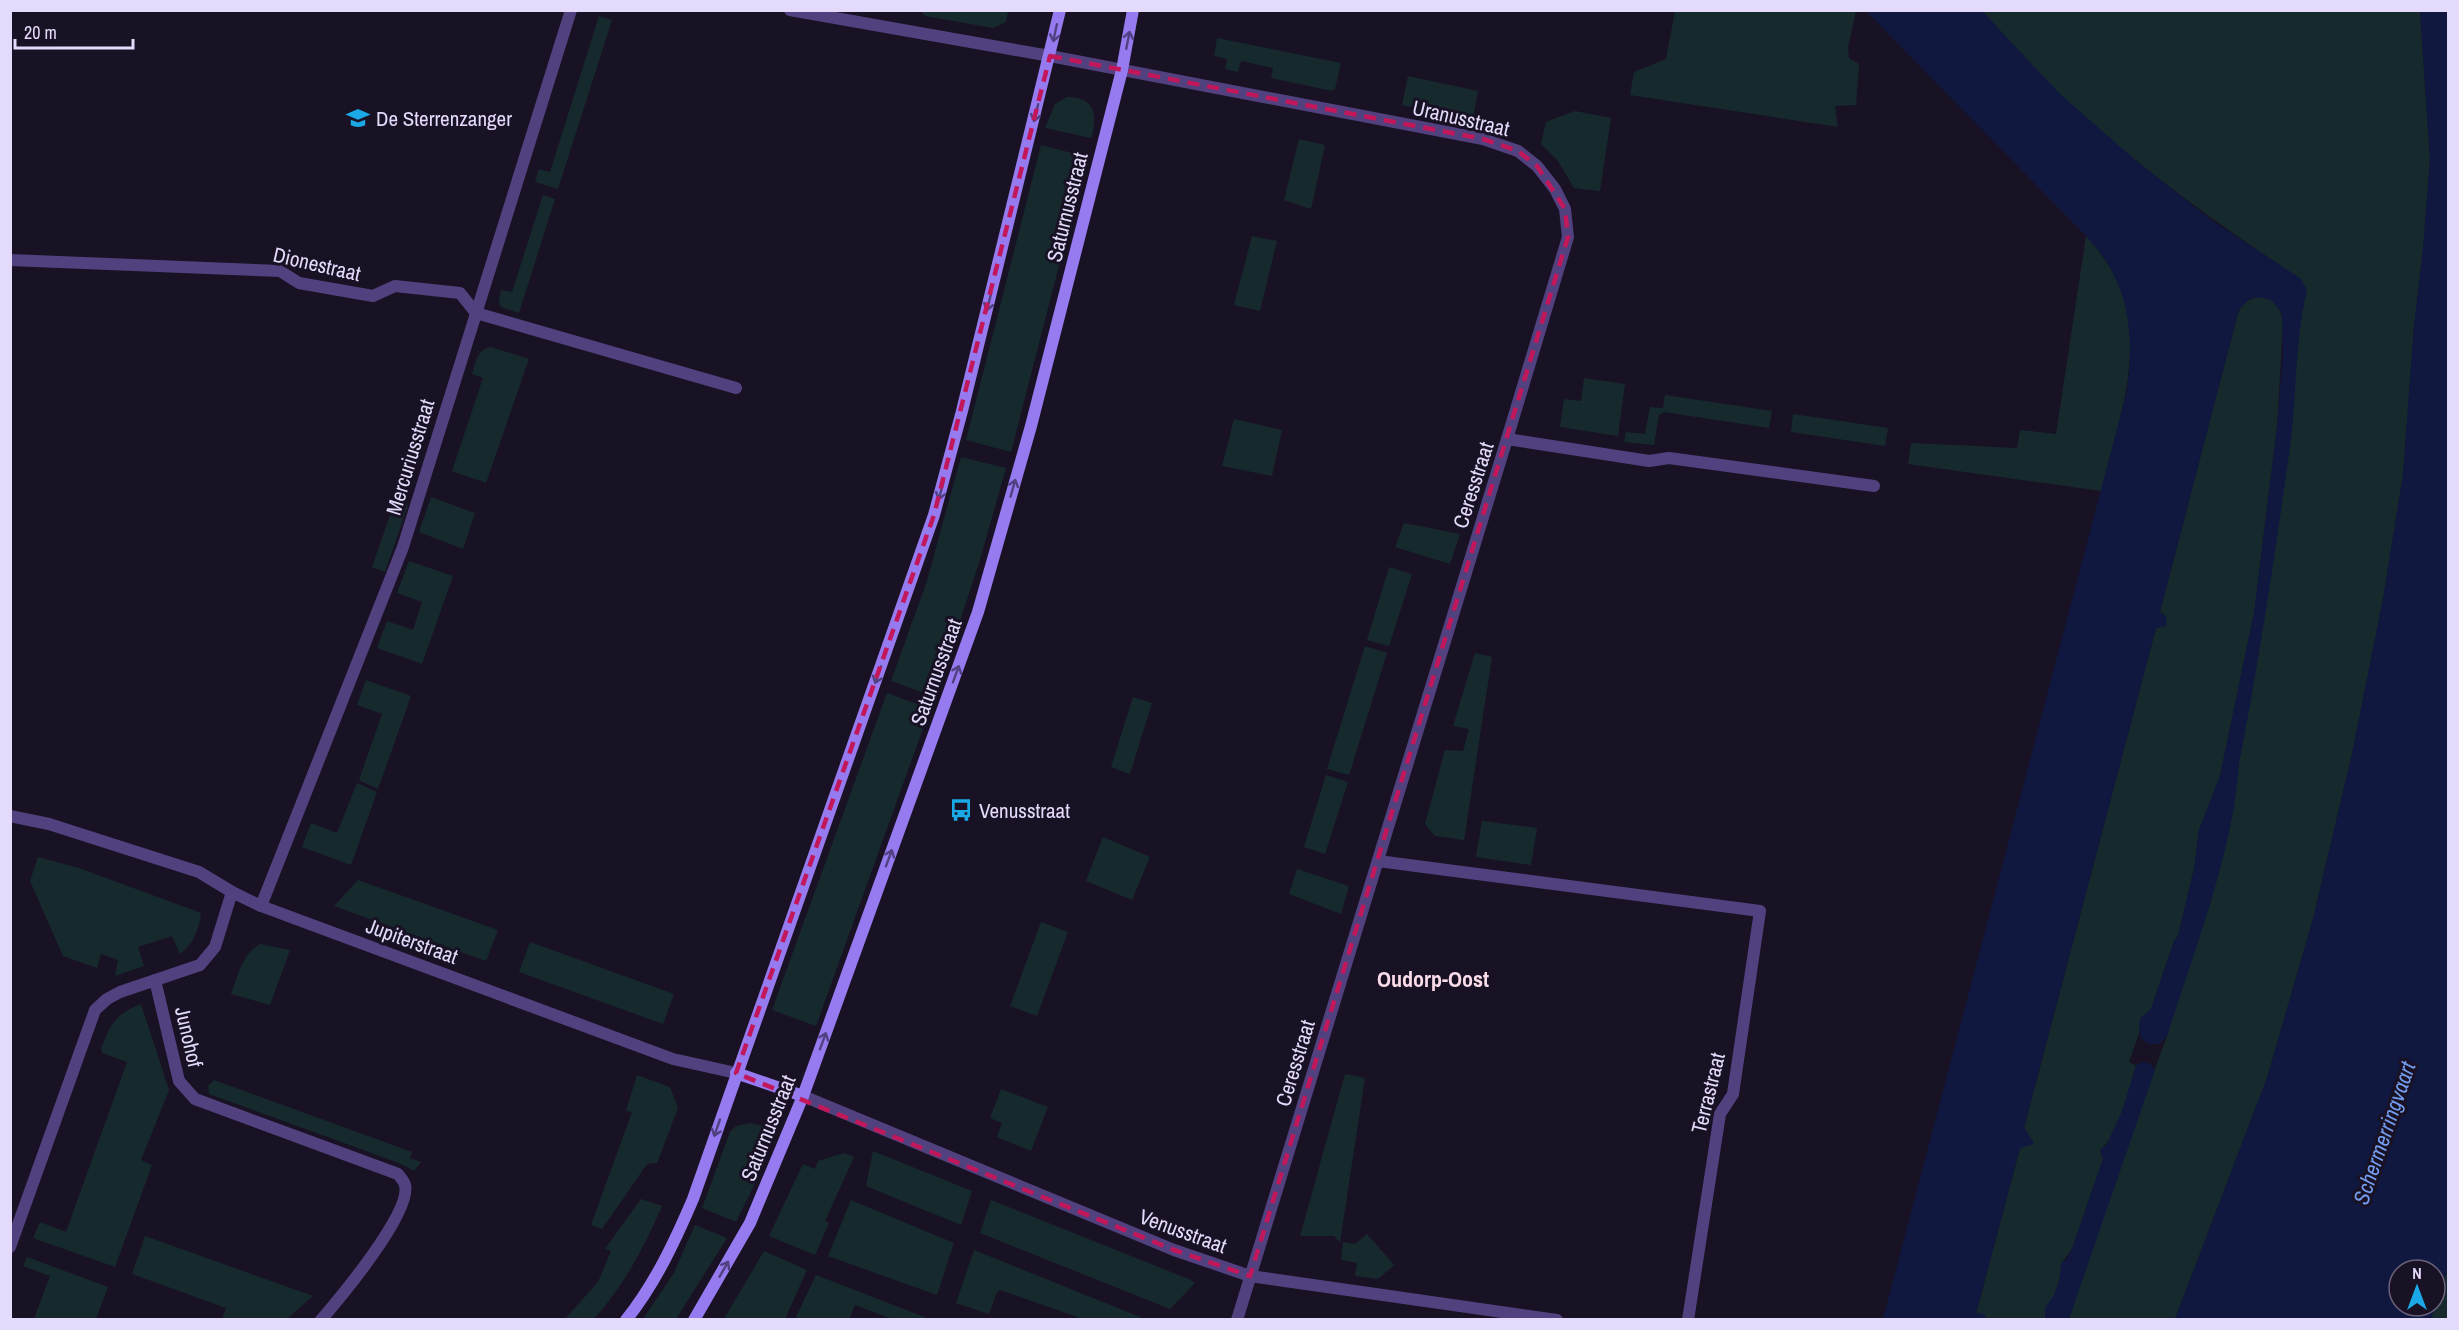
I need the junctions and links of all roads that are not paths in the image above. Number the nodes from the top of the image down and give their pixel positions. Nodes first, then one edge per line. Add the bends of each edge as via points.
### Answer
1 (571, 10) edge
2 (790, 10) edge
3 (1060, 10) edge
4 (1134, 10) edge
5 (1050, 56) junction
6 (1122, 70) junction
7 (10, 260) edge
8 (476, 313) junction
9 (736, 388) dead end
10 (1507, 439) junction
11 (1874, 486) dead end
12 (10, 816) edge
13 (1378, 861) junction
14 (232, 892) junction
15 (261, 906) junction
16 (155, 980) junction
17 (736, 1073) junction
18 (803, 1096) junction
19 (10, 1247) edge
20 (1251, 1276) junction
21 (321, 1320) edge
22 (626, 1320) edge
23 (694, 1320) edge
24 (1237, 1320) edge
25 (1557, 1320) edge
26 (1688, 1320) edge

1 - 8 street, Mercuriusstraat
2 - 5 street, Uranusstraat
3 -> 5 street
6 -> 4 street, Saturnusstraat
5 - 6 street, Uranusstraat
5 -> 17 street via 934,514
6 - 10 street, Uranusstraat via 1483,139 1518,151 1537,166 1565,209 1568,237
18 -> 6 street, Saturnusstraat via 978,612 1031,426
7 - 8 street, Dionestraat via 280,271 299,283 373,296 395,286 460,293
8 - 9 street, Dionestraat
8 - 15 street, Mercuriusstraat via 402,548
10 - 11 street, Ceresstraat via 1649,461 1669,458
10 - 13 street, Ceresstraat
12 - 14 street, Jupiterstraat via 49,824 199,872
13 - 20 street, Ceresstraat
13 - 26 street, Terrastraat via 1760,911 1733,1094 1720,1114
14 - 15 street, Jupiterstraat
14 - 16 street via 215,947 200,965
15 - 17 street, Jupiterstraat via 673,1059
16 - 19 street via 120,992 95,1010
16 - 21 street, Junohof via 179,1081 195,1099 398,1174 405,1184 406,1194 390,1230
17 - 18 street, Jupiterstraat
17 -> 22 street via 693,1199 652,1281
18 - 20 street, Venusstraat via 1174,1250
23 -> 18 street, Saturnusstraat via 750,1222
20 - 24 street, Ceresstraat
20 - 25 street

